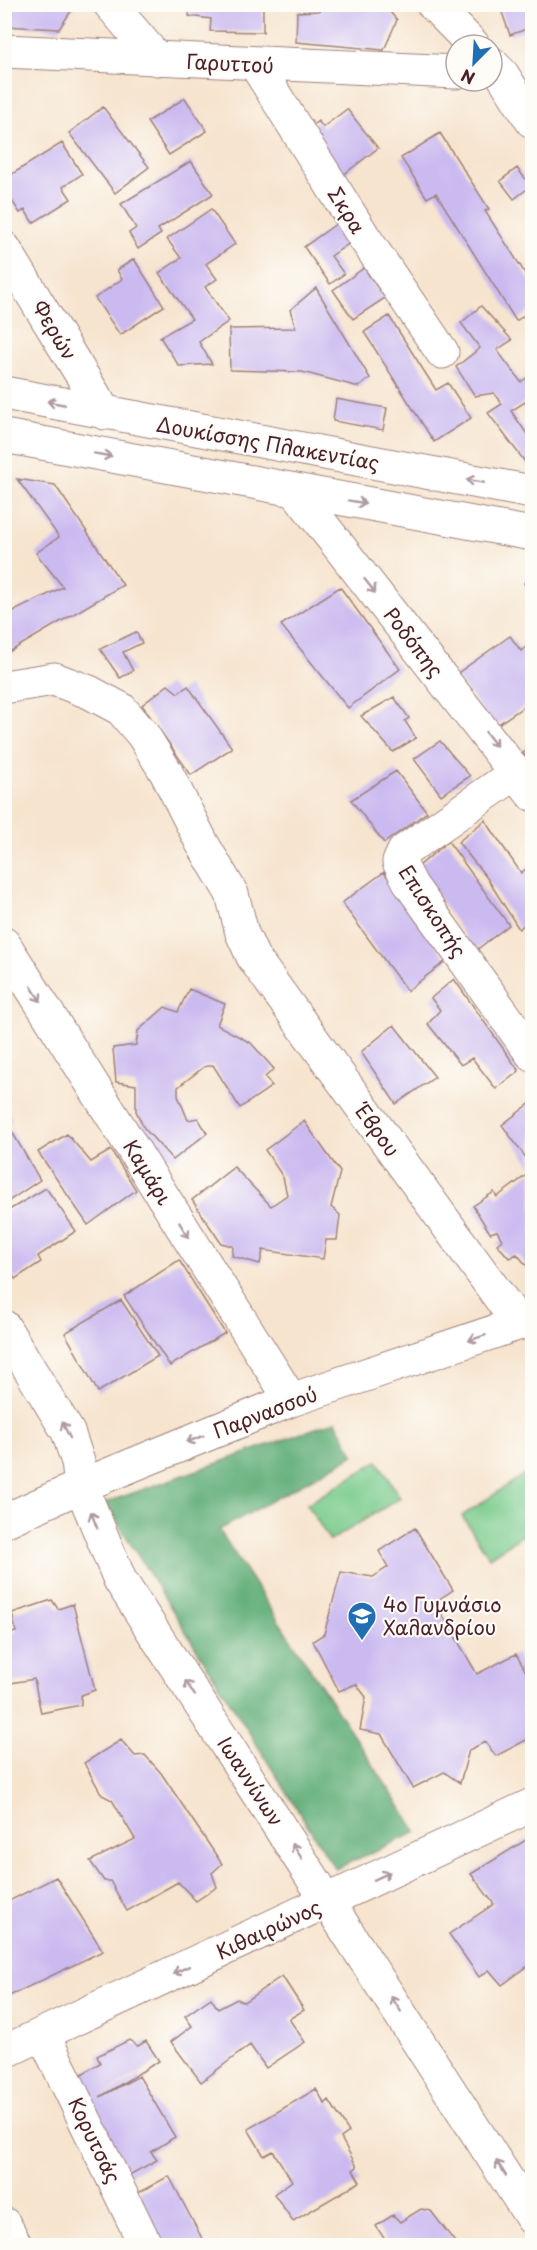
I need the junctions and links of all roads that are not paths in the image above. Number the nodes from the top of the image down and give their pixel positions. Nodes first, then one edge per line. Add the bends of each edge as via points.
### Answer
1 (110, 4) edge
2 (433, 4) edge
3 (461, 33) edge
4 (4, 51) edge
5 (157, 59) junction
6 (256, 65) junction
7 (444, 72) edge
8 (505, 72) edge
9 (532, 121) edge
10 (4, 248) edge
11 (442, 352) dead end
12 (4, 393) edge
13 (105, 413) junction
14 (4, 436) edge
15 (295, 490) junction
16 (532, 492) edge
17 (532, 534) edge
18 (4, 687) edge
19 (525, 783) edge
20 (4, 944) edge
21 (532, 1054) edge
22 (526, 1322) edge
23 (4, 1328) edge
24 (291, 1400) junction
25 (81, 1486) junction
26 (4, 1521) edge
27 (532, 1805) edge
28 (329, 1900) junction
29 (43, 2034) junction
30 (4, 2052) edge
31 (532, 2218) edge
32 (146, 2246) edge

1 - 5 street
2 - 3 street
4 - 5 street, Γαρυττού
5 - 6 street, Γαρυττού
6 - 7 street, Γαρυττού
6 - 11 street, Σκρα
8 - 9 street
10 - 13 street, Φερών
13 -> 12 street, Δουκίσσης Πλακεντίας
16 -> 13 street, Δουκίσσης Πλακεντίας
14 -> 15 street, Δουκίσσης Πλακεντίας
15 -> 17 street, Δουκίσσης Πλακεντίας
15 -> 19 street, Ροδόπης
18 - 22 street, Έβρου via 54,679 89,692 121,710 149,744 232,894 242,933 254,957
19 - 21 street, Επισκοπής via 399,857 411,885
20 -> 24 street, Καμάρι
22 -> 24 street, Παρνασσού
25 -> 23 street, Ιωαννίνων via 68,1432
24 -> 25 street, Παρνασσού
25 - 26 street, Παρνασσού
28 -> 25 street, Ιωαννίνων via 120,1580
28 -> 27 street, Κιθαιρώνος
28 -> 29 street, Κιθαιρώνος
31 -> 28 street, Ιωαννίνων
29 - 30 street, Κιθαιρώνος
29 - 32 street, Κορυτσάς

